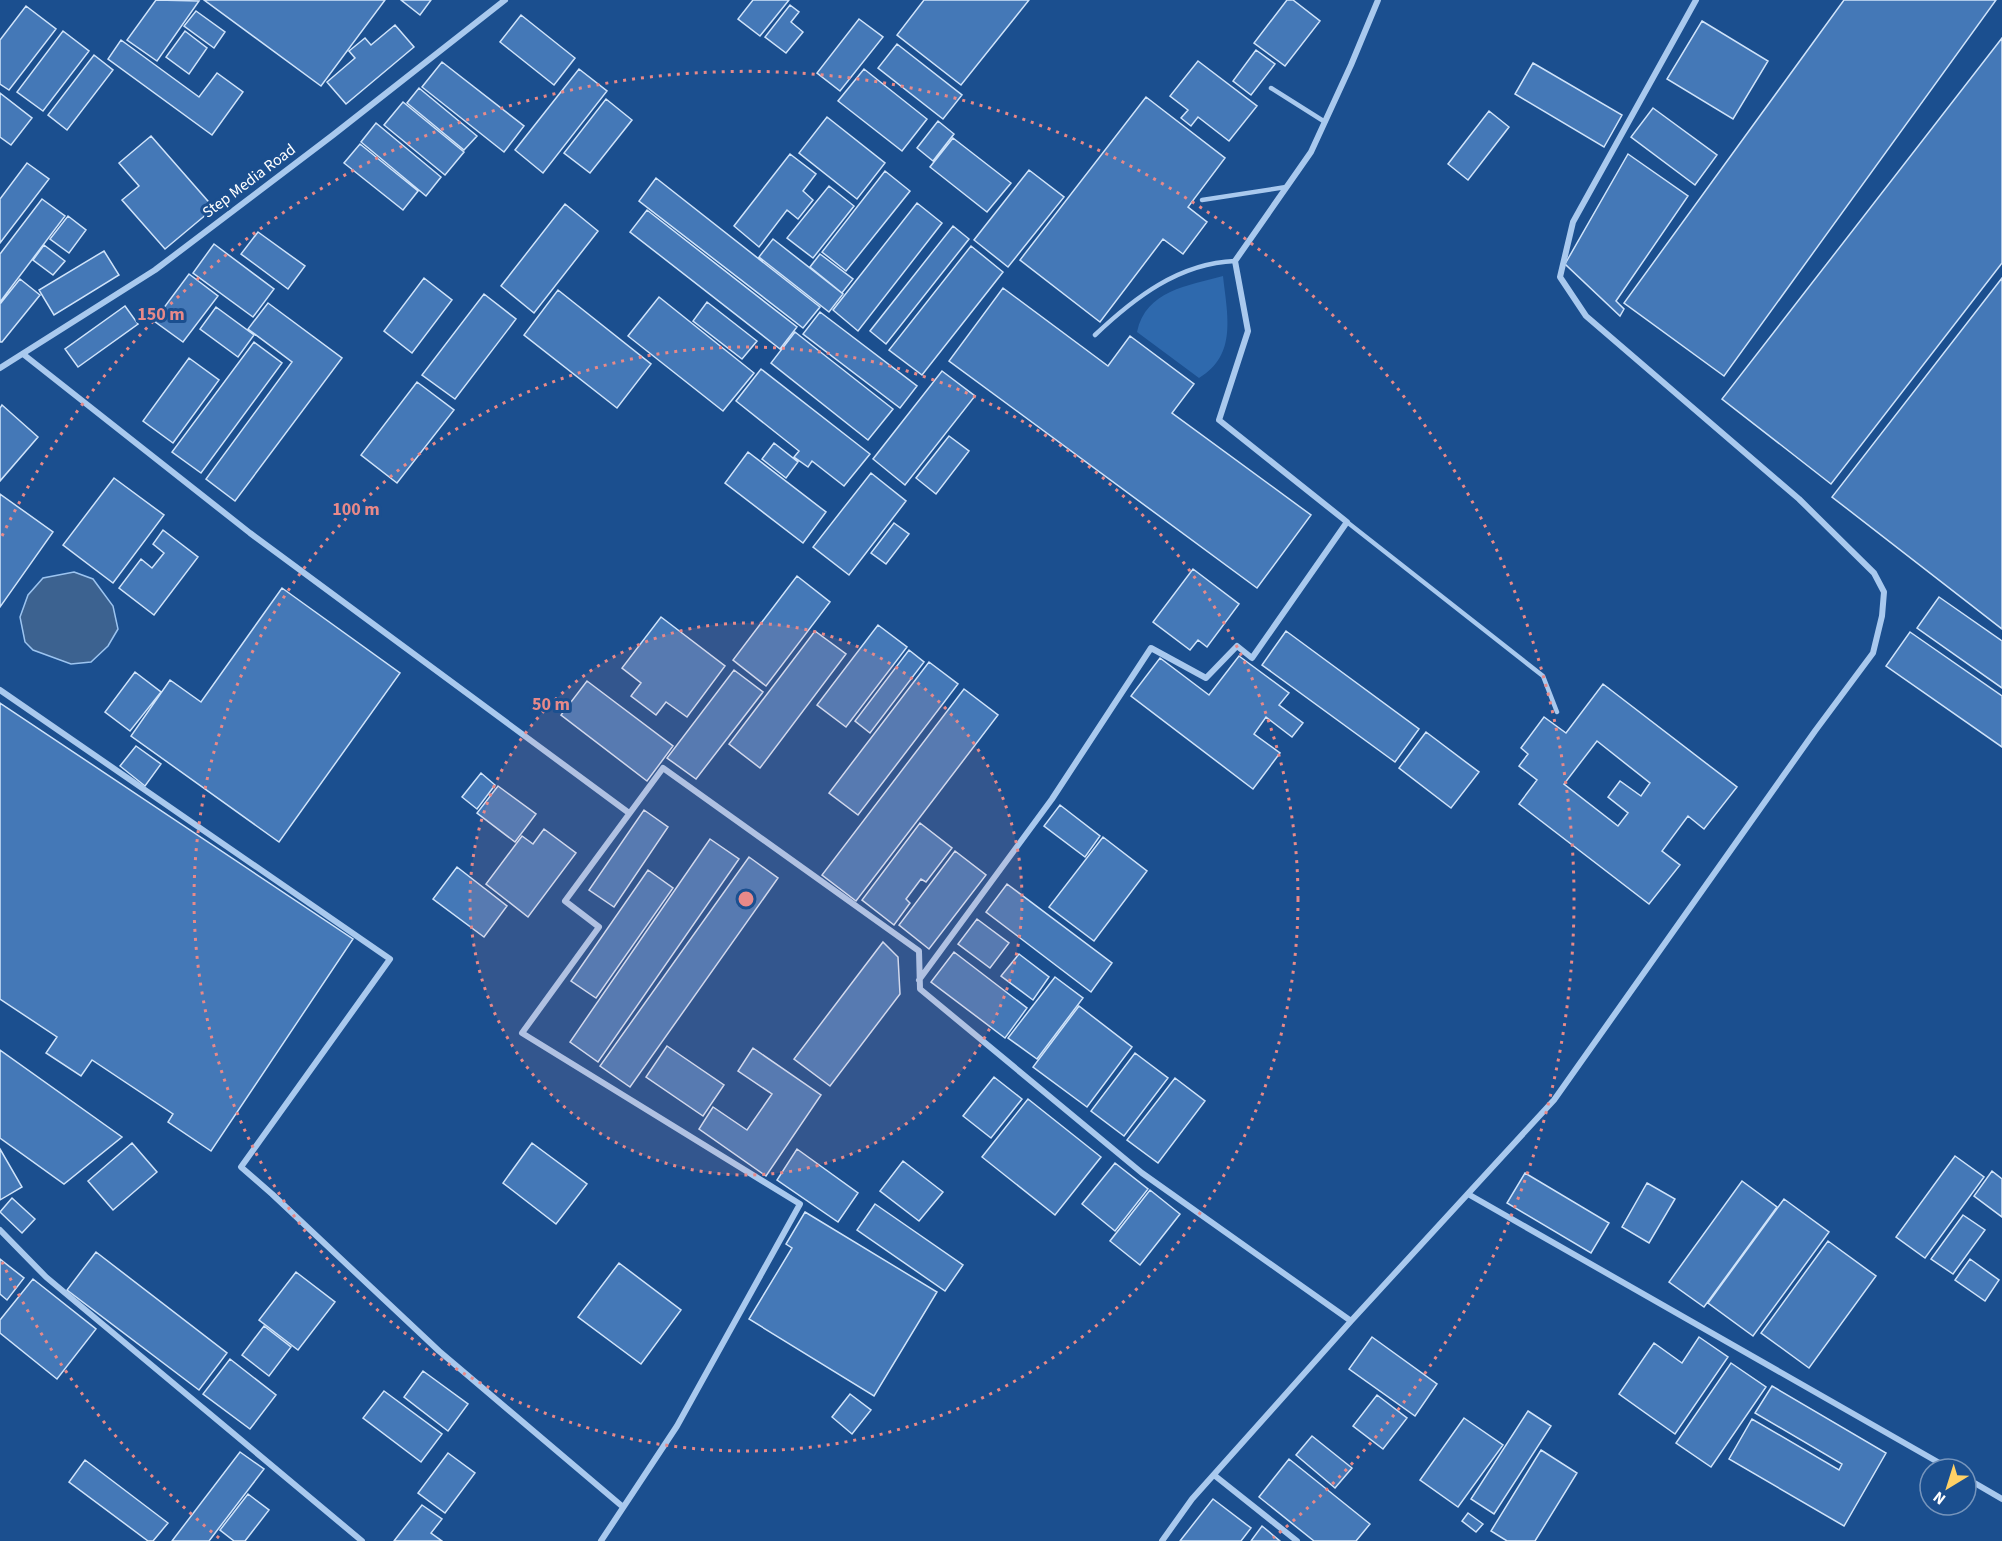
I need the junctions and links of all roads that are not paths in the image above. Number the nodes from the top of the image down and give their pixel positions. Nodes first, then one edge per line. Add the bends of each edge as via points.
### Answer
1 (505, 0) edge
2 (1378, 0) edge
3 (1696, 0) edge
4 (1271, 88) dead end
5 (1325, 122) junction
6 (1286, 187) junction
7 (1203, 200) dead end
8 (1235, 261) junction
9 (1095, 335) dead end
10 (23, 354) junction
11 (0, 368) edge
12 (1347, 522) junction
13 (0, 690) edge
14 (1557, 712) dead end
15 (629, 813) junction
16 (919, 981) junction
17 (1468, 1194) junction
18 (0, 1230) edge
19 (1351, 1321) junction
20 (1929, 1457) edge
21 (1214, 1475) junction
22 (1978, 1486) edge
23 (2002, 1499) edge
24 (623, 1507) junction
25 (362, 1541) edge
26 (601, 1541) edge
27 (1162, 1541) edge
28 (1297, 1541) edge

1 - 10 street, Step Media Road via 154,270
2 - 5 street
3 - 17 street via 1573,222 1560,277 1586,316 1799,499 1874,573 1884,592 1882,616 1873,653 1554,1100
4 - 5 lane
5 - 6 street via 1311,152
6 - 7 lane
6 - 8 street
8 - 9 lane via 1214,262 1168,279 1127,305
8 - 12 street via 1248,331 1219,420
10 - 11 street, Step Media Road
10 - 15 street via 250,532
12 - 14 lane via 1543,676
12 - 16 street via 1252,658 1237,646 1206,678 1151,648 1052,799
13 - 24 street via 390,959 241,1167 439,1350
15 - 16 street via 663,768 919,951
15 - 24 street via 565,901 599,927 522,1033 800,1204 677,1426
16 - 19 street via 920,989 1142,1173
17 - 19 street
17 - 20 street
18 - 25 street via 46,1277
19 - 21 street
21 - 27 street
21 - 28 street
22 - 23 street
24 - 26 street

